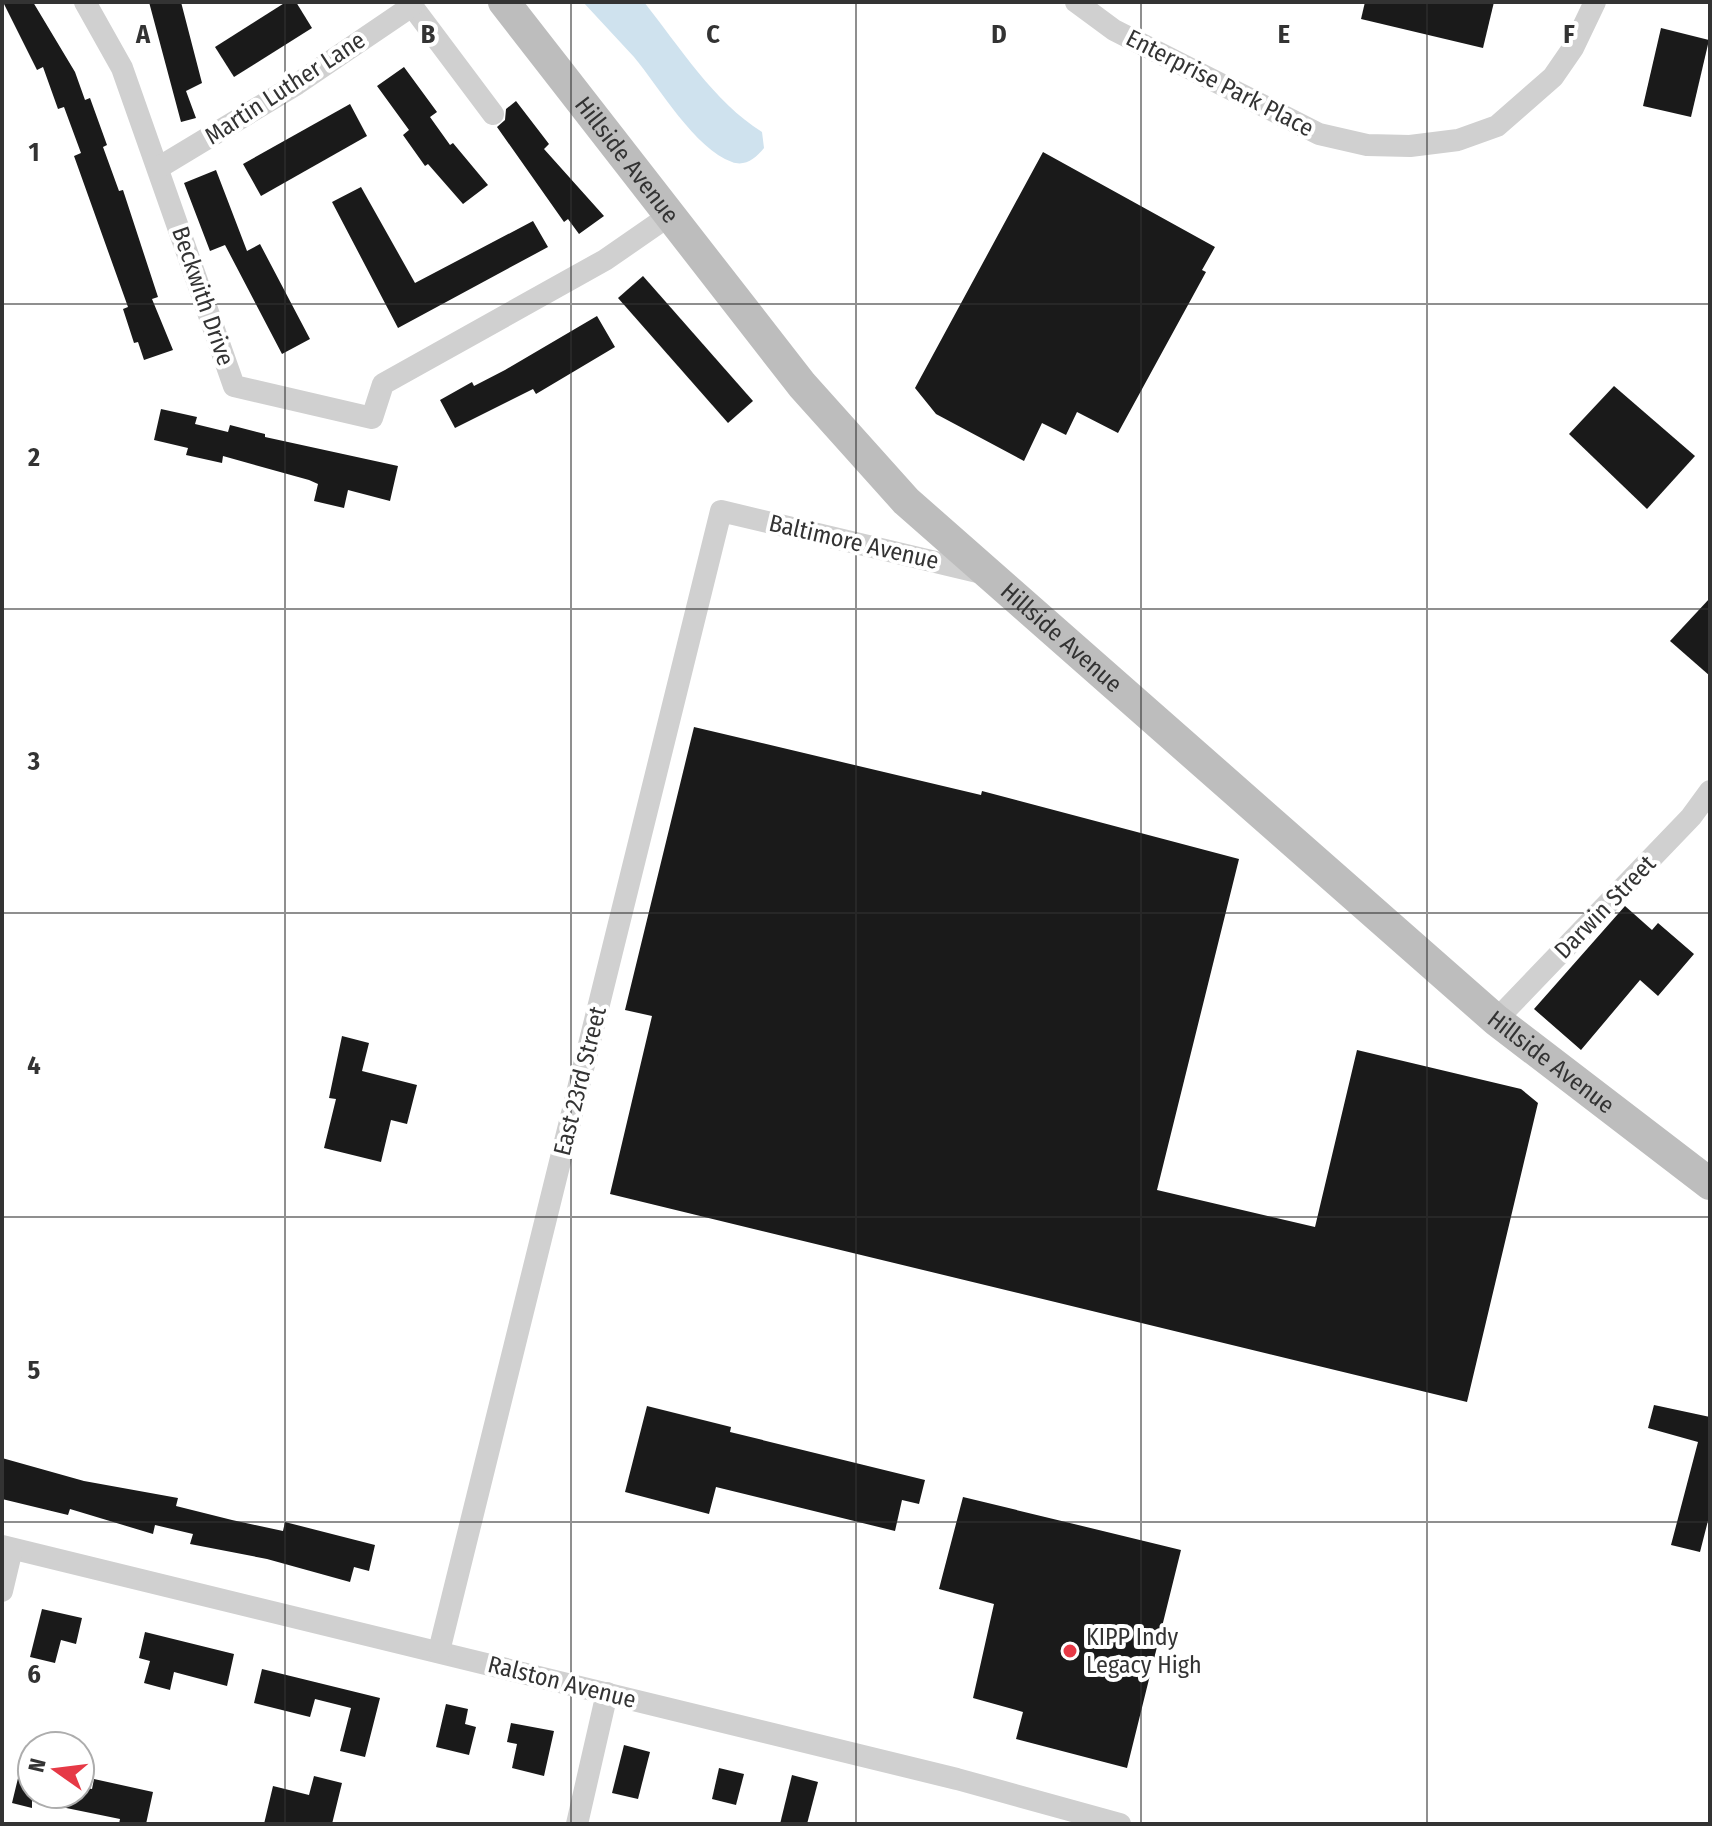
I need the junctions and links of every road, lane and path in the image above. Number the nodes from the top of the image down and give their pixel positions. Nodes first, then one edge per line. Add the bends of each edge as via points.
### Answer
1 (85, 2) edge
2 (504, 2) edge
3 (1076, 2) edge
4 (1595, 2) edge
5 (410, 4) edge
6 (493, 114) dead end
7 (158, 168) junction
8 (670, 215) junction
9 (721, 511) joint
10 (987, 574) junction
11 (1710, 791) edge
12 (1496, 1020) junction
13 (1710, 1184) edge
14 (7, 1548) edge
15 (2, 1591) edge
16 (439, 1651) junction
17 (607, 1693) junction
18 (577, 1824) edge
19 (1120, 1824) edge

1 - 7 street, Beckwith Drive via 122,68
2 - 8 street, Hillside Avenue
3 - 4 street, Enterprise Park Place via 1114,30 1319,134 1367,145 1410,146 1458,140 1497,126 1553,77
5 - 6 street
5 - 7 street, Martin Luther Lane via 297,84
7 - 8 street, Beckwith Drive via 234,386 372,418 383,384 605,260
8 - 10 street, Hillside Avenue via 862,456
9 - 10 street, Baltimore Avenue
9 - 16 street, East 23rd Street
10 - 12 street, Hillside Avenue
11 - 12 street, Darwin Street
12 - 13 street, Hillside Avenue
14 - 15 street
14 - 16 street, Ralston Avenue
16 - 17 street, Ralston Avenue
17 - 18 street
17 - 19 street, Ralston Avenue

